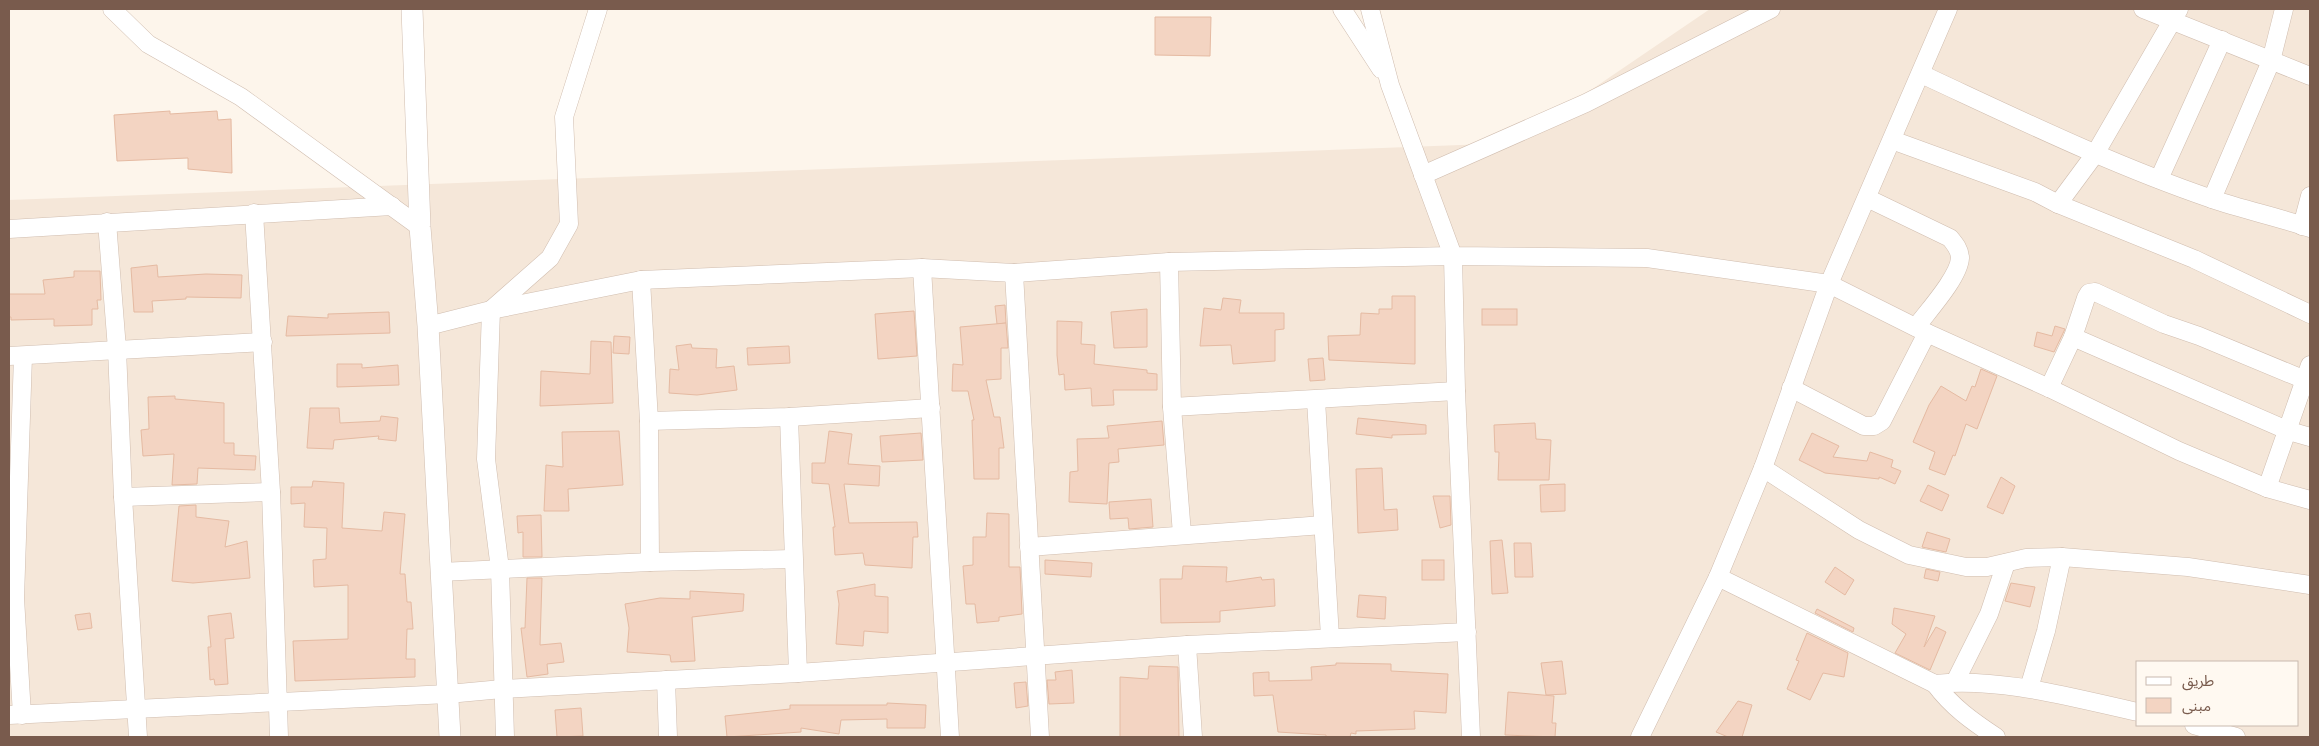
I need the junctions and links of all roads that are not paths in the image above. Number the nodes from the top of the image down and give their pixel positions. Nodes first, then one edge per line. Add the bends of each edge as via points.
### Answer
1 (112, 9) edge
2 (412, 9) edge
3 (598, 9) edge
4 (1342, 9) edge
5 (1370, 9) edge
6 (1771, 9) edge
7 (1948, 9) edge
8 (2143, 9) edge
9 (2284, 9) edge
10 (2177, 14) edge
11 (2222, 40) junction
12 (2271, 61) junction
13 (1921, 74) junction
14 (2310, 76) edge
15 (1390, 84) junction
16 (1892, 140) junction
17 (2095, 154) junction
18 (1423, 175) junction
19 (2159, 179) junction
20 (2310, 196) edge
21 (1866, 198) junction
22 (2212, 199) junction
23 (2058, 204) junction
24 (392, 206) junction
25 (254, 213) junction
26 (107, 222) junction
27 (420, 227) junction
28 (2306, 227) edge
29 (9, 229) edge
30 (1453, 256) junction
31 (1169, 262) junction
32 (922, 268) junction
33 (1014, 273) junction
34 (641, 280) junction
35 (1828, 284) junction
36 (491, 310) junction
37 (2310, 314) edge
38 (428, 326) junction
39 (1922, 330) junction
40 (2073, 337) junction
41 (263, 342) junction
42 (117, 349) junction
43 (16, 356) edge
44 (2309, 376) edge
45 (1791, 388) junction
46 (2049, 388) junction
47 (1456, 391) junction
48 (1316, 400) junction
49 (1172, 407) junction
50 (931, 408) junction
51 (789, 417) junction
52 (649, 421) junction
53 (2289, 431) junction
54 (2310, 437) edge
55 (1763, 468) junction
56 (2267, 488) junction
57 (271, 492) junction
58 (123, 497) junction
59 (2310, 500) edge
60 (1323, 524) junction
61 (1182, 534) junction
62 (1029, 547) junction
63 (2062, 557) junction
64 (793, 558) junction
65 (650, 562) junction
66 (2006, 563) junction
67 (500, 569) junction
68 (440, 572) junction
69 (1718, 578) junction
70 (2310, 585) edge
71 (12, 598) edge
72 (1467, 632) junction
73 (1330, 637) junction
74 (1186, 645) junction
75 (1035, 656) junction
76 (945, 662) junction
77 (798, 673) junction
78 (666, 680) junction
79 (1955, 682) junction
80 (1935, 684) junction
81 (2029, 688) junction
82 (502, 689) junction
83 (448, 694) junction
84 (277, 703) junction
85 (137, 709) junction
86 (2136, 712) edge
87 (16, 715) edge
88 (2198, 726) edge
89 (138, 737) edge
90 (279, 737) edge
91 (450, 737) edge
92 (505, 737) edge
93 (668, 737) edge
94 (950, 737) edge
95 (1040, 737) edge
96 (1193, 737) edge
97 (1471, 737) edge
98 (1640, 737) edge
99 (1994, 737) edge
100 (2236, 737) edge

1 - 24 street via 148,44 241,97
2 - 27 street
3 - 36 street via 564,117 569,224 550,258
4 - 15 street
5 - 15 street
6 - 18 street via 1586,103
7 - 13 street
8 - 10 street
9 - 12 street
10 - 11 street
10 - 17 street
11 - 12 street
11 - 19 street
12 - 14 street
12 - 22 street
13 - 16 street
13 - 17 street
15 - 18 street
16 - 21 street
16 - 23 street via 2035,192
17 - 19 street
17 - 23 street
18 - 30 street
19 - 22 street
20 - 28 street
21 - 35 street
21 - 39 street via 1950,238 1958,248 1960,257 1952,280
22 - 28 street
23 - 37 street via 2194,259
24 - 25 street
24 - 27 street
25 - 26 street
25 - 41 street
26 - 29 street
26 - 42 street
27 - 38 street
30 - 31 street
30 - 35 street via 1647,258
30 - 47 street
31 - 33 street
31 - 49 street
32 - 33 street
32 - 34 street
32 - 50 street
33 - 62 street
34 - 36 street
34 - 52 street
35 - 39 street
35 - 45 street
36 - 38 street
36 - 67 street via 486,459
38 - 68 street
39 - 45 street via 1882,421 1874,426 1864,426
39 - 46 street
40 - 44 street via 2086,298 2095,292 2164,324
40 - 46 street
40 - 53 street
41 - 42 street
41 - 57 street
42 - 43 street
42 - 58 street
43 - 71 street
44 - 53 street
45 - 55 street
46 - 56 street via 2179,451
47 - 48 street
47 - 72 street
48 - 49 street
48 - 60 street
49 - 61 street
50 - 51 street
50 - 76 street
51 - 52 street
51 - 64 street
52 - 65 street
53 - 54 street
53 - 56 street
55 - 66 street via 1859,530 1909,554 1966,567
55 - 69 street
56 - 59 street
57 - 58 street
57 - 84 street
58 - 85 street
60 - 61 street
60 - 73 street
61 - 62 street
62 - 75 street
63 - 66 street via 2026,558
63 - 70 street via 2188,567
63 - 81 street via 2046,631
64 - 65 street
64 - 77 street
65 - 67 street
66 - 79 street via 1989,614
67 - 68 street
67 - 82 street
68 - 83 street
69 - 80 street
69 - 98 street
71 - 87 street
72 - 73 street
72 - 97 street
73 - 74 street
74 - 75 street
74 - 96 street
75 - 76 street
75 - 95 street
76 - 77 street
76 - 94 street
77 - 78 street
78 - 82 street
78 - 93 street
79 - 80 street
79 - 81 street
80 - 99 street via 1960,713
81 - 86 street
82 - 83 street
82 - 92 street
83 - 84 street
83 - 91 street
84 - 85 street
84 - 90 street
85 - 87 street
85 - 89 street
88 - 100 street

